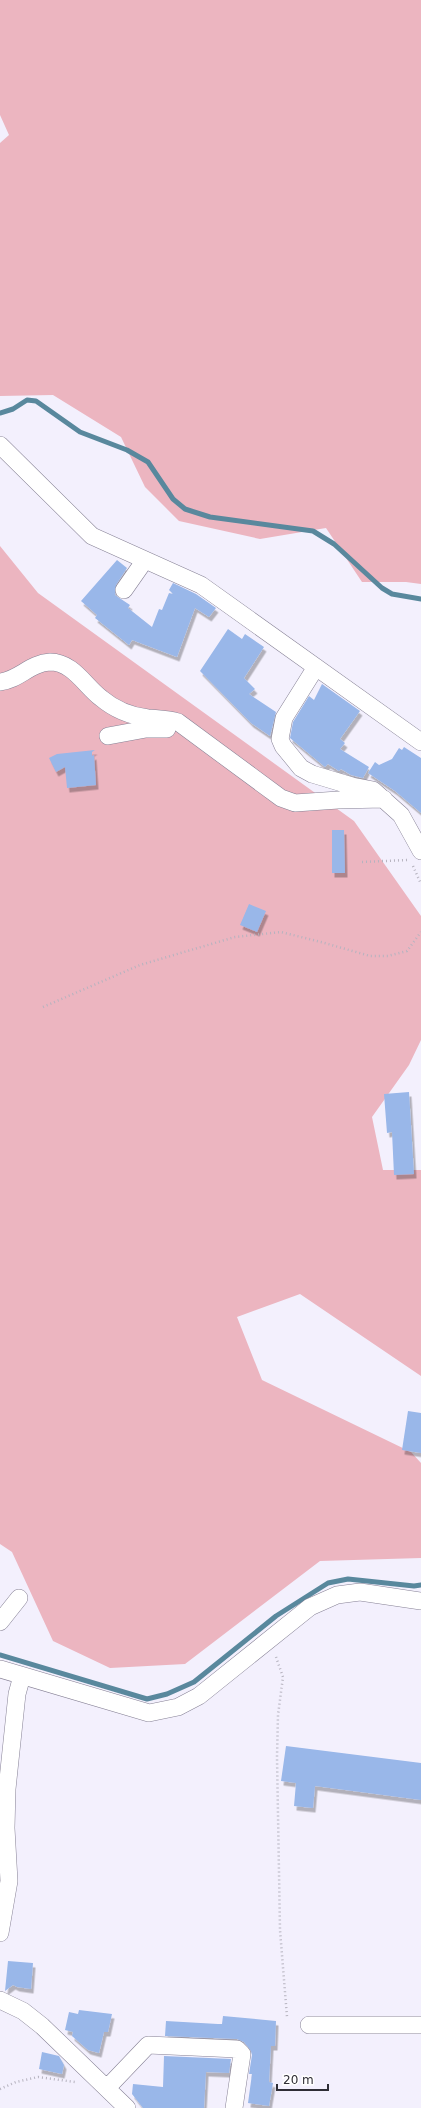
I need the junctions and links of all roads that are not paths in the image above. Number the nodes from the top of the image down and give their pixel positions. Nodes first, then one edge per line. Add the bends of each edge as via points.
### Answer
1 (0, 445) edge
2 (145, 560) junction
3 (124, 590) dead end
4 (316, 667) junction
5 (0, 682) edge
6 (108, 736) dead end
7 (196, 737) junction
8 (421, 742) edge
9 (384, 799) junction
10 (416, 856) edge
11 (19, 1598) dead end
12 (421, 1601) edge
13 (0, 1622) edge
14 (0, 1669) edge
15 (22, 1676) junction
16 (0, 1933) edge
17 (0, 2000) edge
18 (309, 2025) dead end
19 (421, 2025) edge
20 (102, 2083) junction
21 (127, 2108) edge
22 (234, 2108) edge

1 - 2 street via 92,536
2 - 3 street
2 - 4 street via 201,585
4 - 8 street
4 - 9 street via 284,718 280,739 283,746 301,768 312,774 368,788
5 - 7 street via 12,679 32,666 58,663 72,670 101,698 117,709 135,716 170,719 178,722
6 - 7 street via 146,729 167,729
7 - 9 street via 281,798 295,803
9 - 10 street via 401,815
11 - 13 street
12 - 15 street via 360,1592 337,1595 310,1607 199,1696 178,1707 149,1713
14 - 15 street
15 - 16 street via 17,1694 7,1789 9,1880
17 - 20 street via 23,2011 42,2026
18 - 19 street
20 - 21 street
20 - 22 street via 148,2045 237,2049 242,2054

